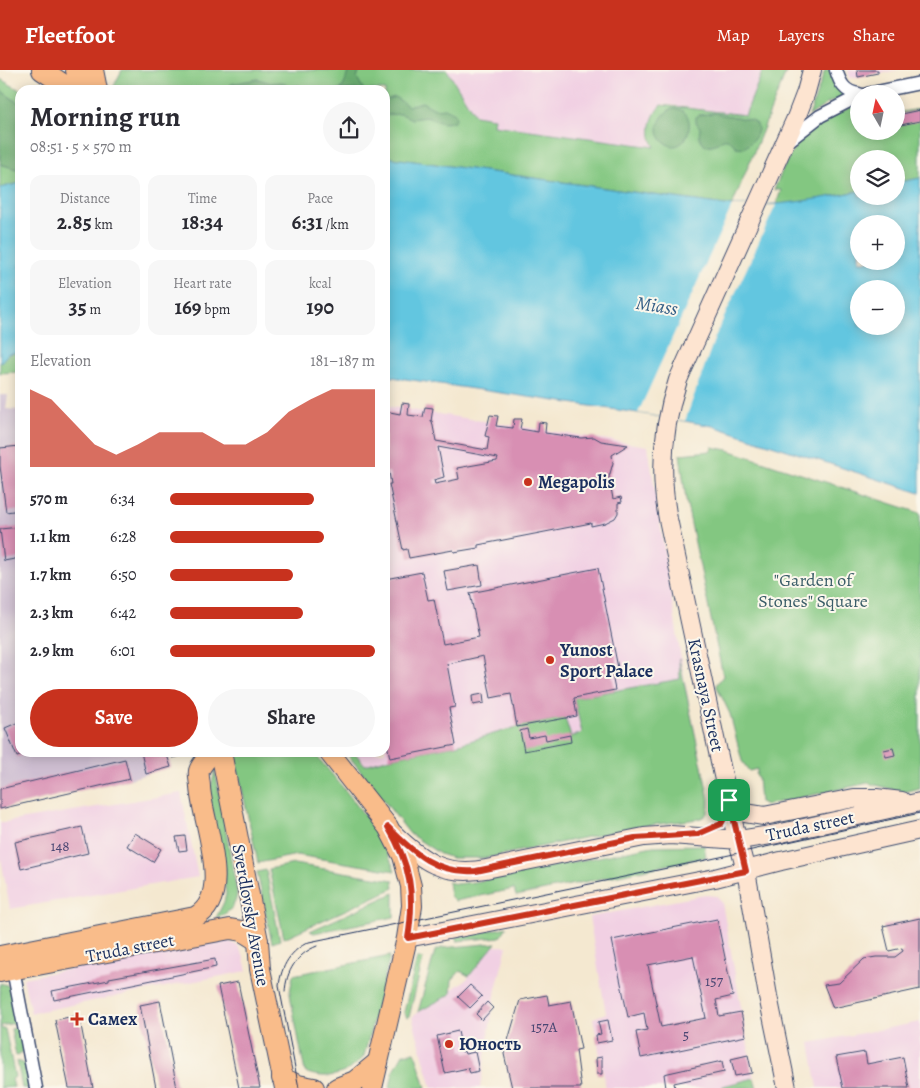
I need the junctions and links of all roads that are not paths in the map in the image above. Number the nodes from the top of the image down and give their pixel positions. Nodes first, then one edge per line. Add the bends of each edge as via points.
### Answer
1 (42, 70) edge
2 (76, 70) edge
3 (812, 70) edge
4 (836, 70) edge
5 (95, 81) edge
6 (920, 84) edge
7 (63, 85) edge
8 (905, 87) edge
9 (850, 92) edge
10 (850, 100) edge
11 (785, 143) junction
12 (208, 757) edge
13 (222, 757) edge
14 (333, 757) edge
15 (729, 800) junction
16 (918, 802) edge
17 (388, 827) junction
18 (920, 830) edge
19 (671, 835) junction
20 (739, 840) junction
21 (746, 871) junction
22 (206, 909) joint
23 (408, 938) junction
24 (258, 941) junction
25 (6, 963) edge
26 (378, 1062) junction
27 (284, 1083) edge
28 (36, 1088) edge
29 (314, 1088) edge
30 (337, 1088) edge
31 (372, 1088) edge
32 (787, 1088) edge

1 - 7 main road
2 - 5 main road
3 - 11 main road, Krasnaya Street
4 - 9 street via 839,81
6 - 8 street
10 - 11 street via 825,113
11 - 15 main road, Krasnaya Street via 675,388 663,466 665,503
12 - 22 main road, Sverdlovsky Avenue via 199,771 216,878 213,896
13 - 24 main road, Sverdlovsky Avenue
14 - 17 main road
15 - 16 main road via 745,813 764,816 854,798
15 - 19 main road via 725,818 716,827 698,834
15 - 20 main road, Krasnaya Street
16 - 20 main road, Truda street
17 - 19 main road, Truda street via 406,846 430,863 466,872 635,838
17 - 23 main road via 403,856 410,880 412,906
18 - 21 main road, Truda street via 781,860
19 - 20 main road, Truda street
20 - 21 main road, Krasnaya Street
21 - 23 main road, Truda street
21 - 32 main road, Krasnaya Street
22 - 25 main road, Truda street via 195,917
23 - 26 main road
24 - 25 main road, Truda street via 242,931 230,929
24 - 27 main road, Sverdlovsky Avenue via 260,969
25 - 28 street
26 - 30 main road via 355,1081
26 - 31 main road
27 - 29 main road, Sverdlovsky Avenue

